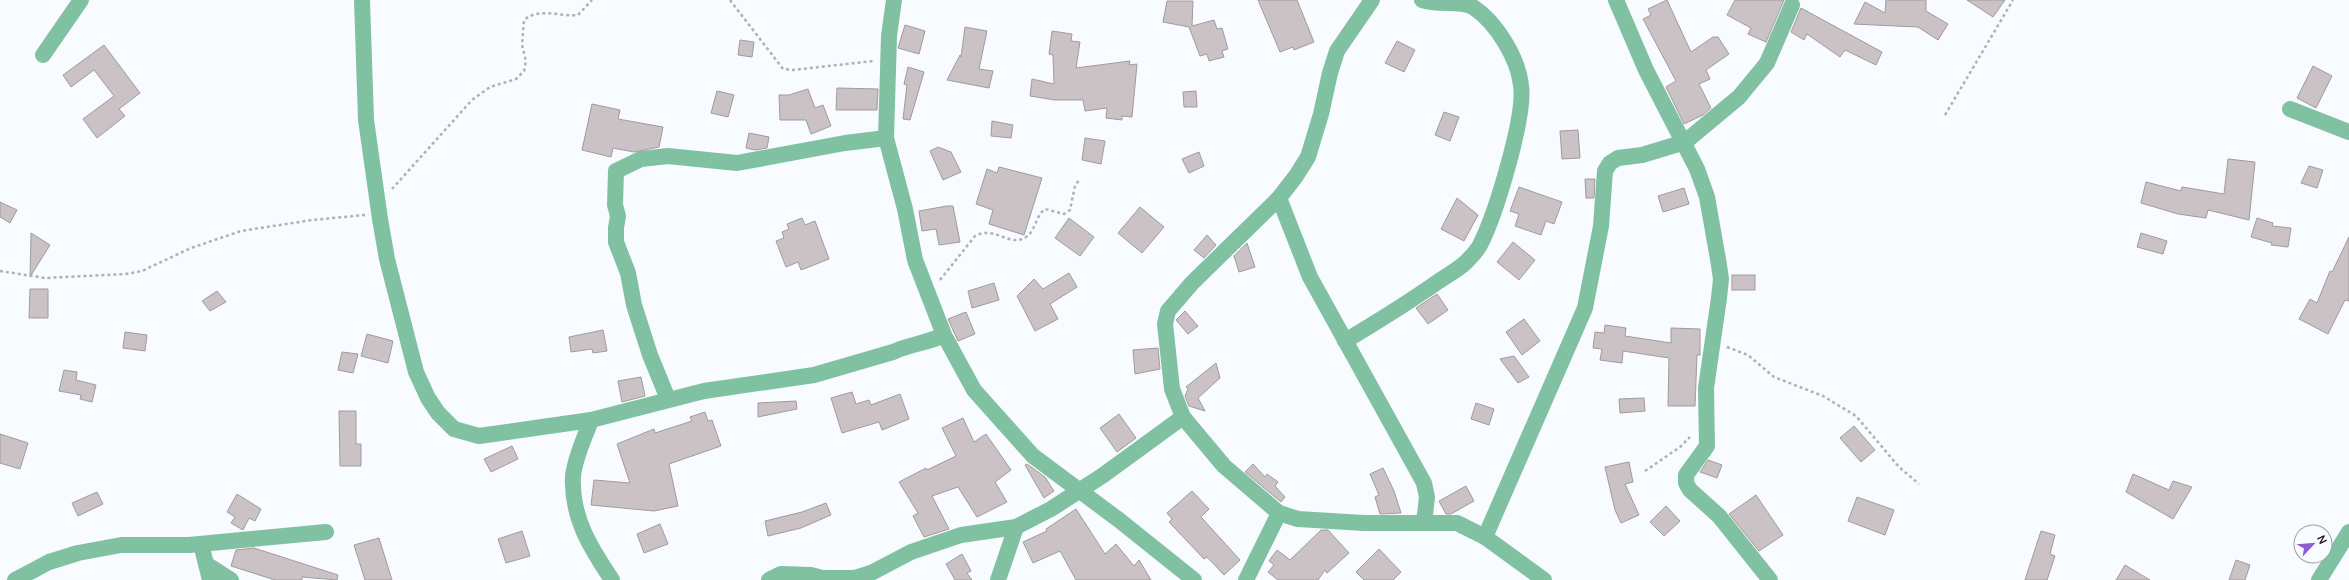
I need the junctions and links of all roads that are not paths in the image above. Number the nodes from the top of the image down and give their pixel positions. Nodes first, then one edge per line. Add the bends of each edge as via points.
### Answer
1 (80, 0) edge
2 (362, 0) edge
3 (894, 0) edge
4 (1372, 0) edge
5 (1422, 0) edge
6 (1616, 0) edge
7 (1792, 5) dead end
8 (43, 55) dead end
9 (2290, 109) dead end
10 (2349, 132) edge
11 (886, 138) junction
12 (1685, 142) junction
13 (1278, 198) junction
14 (944, 335) junction
15 (1345, 341) junction
16 (668, 399) junction
17 (1183, 417) junction
18 (591, 420) junction
19 (1080, 490) junction
20 (1279, 513) junction
21 (1424, 523) junction
22 (1016, 527) junction
23 (326, 532) dead end
24 (2349, 532) edge
25 (1485, 537) junction
26 (201, 544) junction
27 (206, 564) junction
28 (15, 580) edge
29 (210, 580) edge
30 (231, 580) edge
31 (612, 580) edge
32 (770, 580) edge
33 (998, 580) edge
34 (1194, 580) edge
35 (1246, 580) edge
36 (1544, 580) edge
37 (1770, 580) edge
38 (2319, 580) edge

1 - 8 street
2 - 18 street via 366,120 378,209 387,258 416,372 435,408 454,429 480,436
3 - 11 street via 888,60
4 - 13 street via 1338,51 1308,157
5 - 15 street via 1471,6 1498,32 1513,58 1518,71 1522,101 1510,160 1491,219 1479,246 1466,263
6 - 12 street via 1653,84
7 - 12 street via 1767,62 1756,78 1739,97
9 - 10 street
11 - 14 street via 905,209 915,260
11 - 16 street via 737,163 662,157 641,159 616,171 616,242 628,273 634,306 650,355
12 - 25 street via 1642,155 1618,158 1605,170 1601,226 1585,308
12 - 37 street via 1707,198 1721,279 1706,388 1707,446 1686,475 1686,483 1690,490 1719,516
13 - 15 street via 1310,277
13 - 17 street via 1192,283 1168,311 1165,324 1169,371 1172,389
14 - 16 street via 926,343 906,346 894,352 814,375 704,391
14 - 19 street via 974,390 995,414 1033,456
15 - 21 street via 1424,483 1427,497
16 - 18 street
17 - 19 street
17 - 20 street via 1224,466
18 - 31 street via 573,474 574,495 580,524 588,544
19 - 22 street
19 - 34 street
20 - 21 street via 1298,518 1350,522
20 - 35 street
21 - 25 street via 1457,523
22 - 32 street via 961,535 911,552 871,573 855,578 781,574
22 - 33 street
23 - 26 street
24 - 38 street
25 - 36 street
26 - 27 street
26 - 28 street via 121,545 78,553 49,562
27 - 29 street
27 - 30 street

